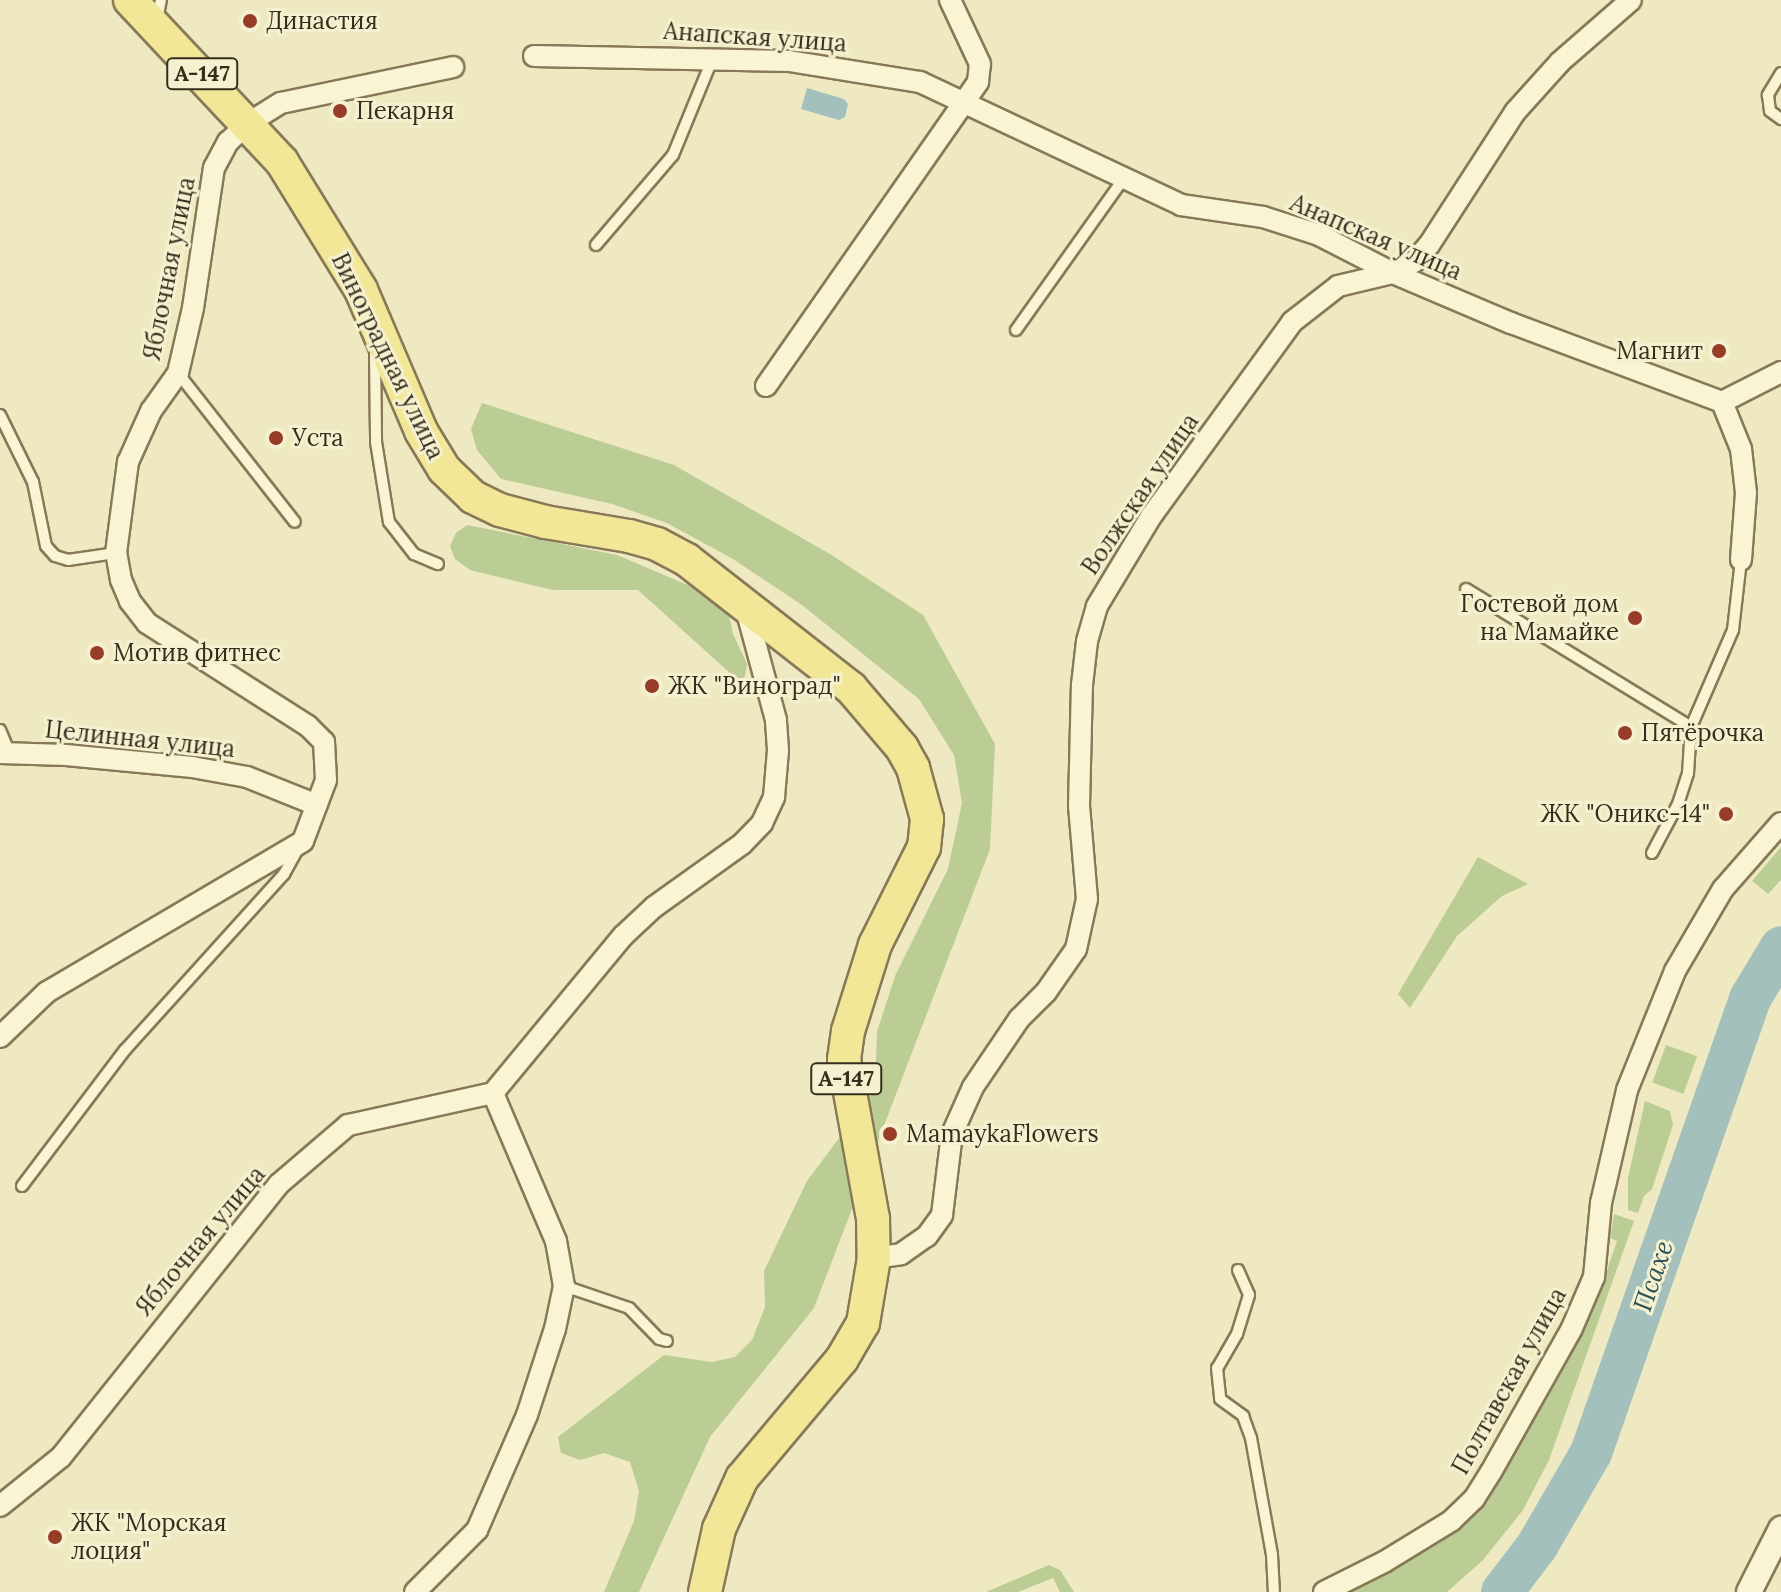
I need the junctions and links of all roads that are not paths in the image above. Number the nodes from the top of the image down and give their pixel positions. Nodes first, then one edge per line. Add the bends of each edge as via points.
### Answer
1 (130, 0) edge
2 (950, 0) edge
3 (1631, 0) edge
4 (158, 13) edge
5 (534, 56) dead end
6 (712, 58) junction
7 (453, 67) dead end
8 (1781, 73) edge
9 (965, 105) junction
10 (1781, 119) edge
11 (247, 124) junction
12 (1124, 178) junction
13 (596, 245) dead end
14 (1393, 273) junction
15 (374, 328) junction
16 (1016, 330) dead end
17 (1781, 372) edge
18 (178, 373) junction
19 (766, 386) dead end
20 (1722, 402) junction
21 (0, 415) edge
22 (295, 522) dead end
23 (116, 553) junction
24 (1741, 560) joint
25 (438, 564) dead end
26 (1466, 589) dead end
27 (745, 605) junction
28 (1691, 727) junction
29 (0, 730) edge
30 (5, 753) edge
31 (317, 805) junction
32 (1781, 823) edge
33 (303, 841) junction
34 (1652, 853) dead end
35 (0, 1037) edge
36 (493, 1093) junction
37 (22, 1186) dead end
38 (874, 1258) junction
39 (1238, 1270) dead end
40 (564, 1286) junction
41 (667, 1341) dead end
42 (0, 1506) edge
43 (1781, 1529) edge
44 (415, 1592) edge
45 (705, 1592) edge
46 (1274, 1592) edge
47 (1324, 1592) edge
48 (1749, 1592) edge

1 - 4 main road, Виноградная улица / А-147
2 - 9 street via 980,64 978,82
3 - 14 street, Волжская улица via 1560,62 1515,112 1429,245 1414,262
4 - 11 main road, Виноградная улица / А-147
5 - 6 street, Анапская улица
6 - 9 street, Анапская улица via 875,72 920,82
6 - 13 lane via 673,155
7 - 11 street via 281,103
8 - 10 lane via 1768,95 1770,111
9 - 12 street, Анапская улица
9 - 19 street
11 - 15 main road, Виноградная улица via 282,162 309,203 361,290
11 - 18 street, Яблочная улица via 228,142 214,168
12 - 14 street, Анапская улица via 1181,205 1263,217 1319,235
12 - 16 lane
14 - 20 street, Анапская улица
14 - 38 street, Волжская улица via 1338,286 1292,322 1152,515 1097,606 1082,685 1079,806 1087,899 1076,949 973,1087 952,1134 942,1215 927,1236 901,1254
15 - 25 lane via 376,442 389,522 414,554
15 - 27 main road, Виноградная улица via 436,456 473,497 530,518 657,544
17 - 20 street
18 - 22 lane
18 - 23 street, Яблочная улица via 151,411 128,462
20 - 24 street via 1741,449 1746,493
21 - 23 lane via 33,482 46,546 68,560
23 - 31 street, Яблочная улица via 130,601 147,623 308,726 324,742 326,780
24 - 28 lane via 1733,630
26 - 28 lane
27 - 36 street via 776,720 774,797 762,823 623,936
27 - 38 main road, Виноградная улица / А-147 via 851,688 902,748 923,797 924,847 875,945 844,1059 873,1219
28 - 34 lane via 1688,773
29 - 30 lane
30 - 31 street, Целинная улица via 192,767 247,777
31 - 33 street, Яблочная улица
32 - 47 street, Полтавская улица via 1723,889 1675,971 1627,1090 1601,1203 1594,1277 1572,1328 1491,1472 1451,1521
33 - 35 street via 47,992
33 - 37 lane, Яблочная улица via 284,874 125,1050
36 - 40 street via 556,1241
36 - 42 street, Яблочная улица via 348,1125 279,1184 61,1457
38 - 45 main road, Виноградная улица / А-147 via 855,1340 742,1478 719,1529
39 - 46 lane via 1249,1295 1237,1334 1217,1368 1218,1384 1220,1399 1243,1416 1251,1438
40 - 41 lane via 621,1304
40 - 44 street via 527,1415 477,1530
43 - 48 street

